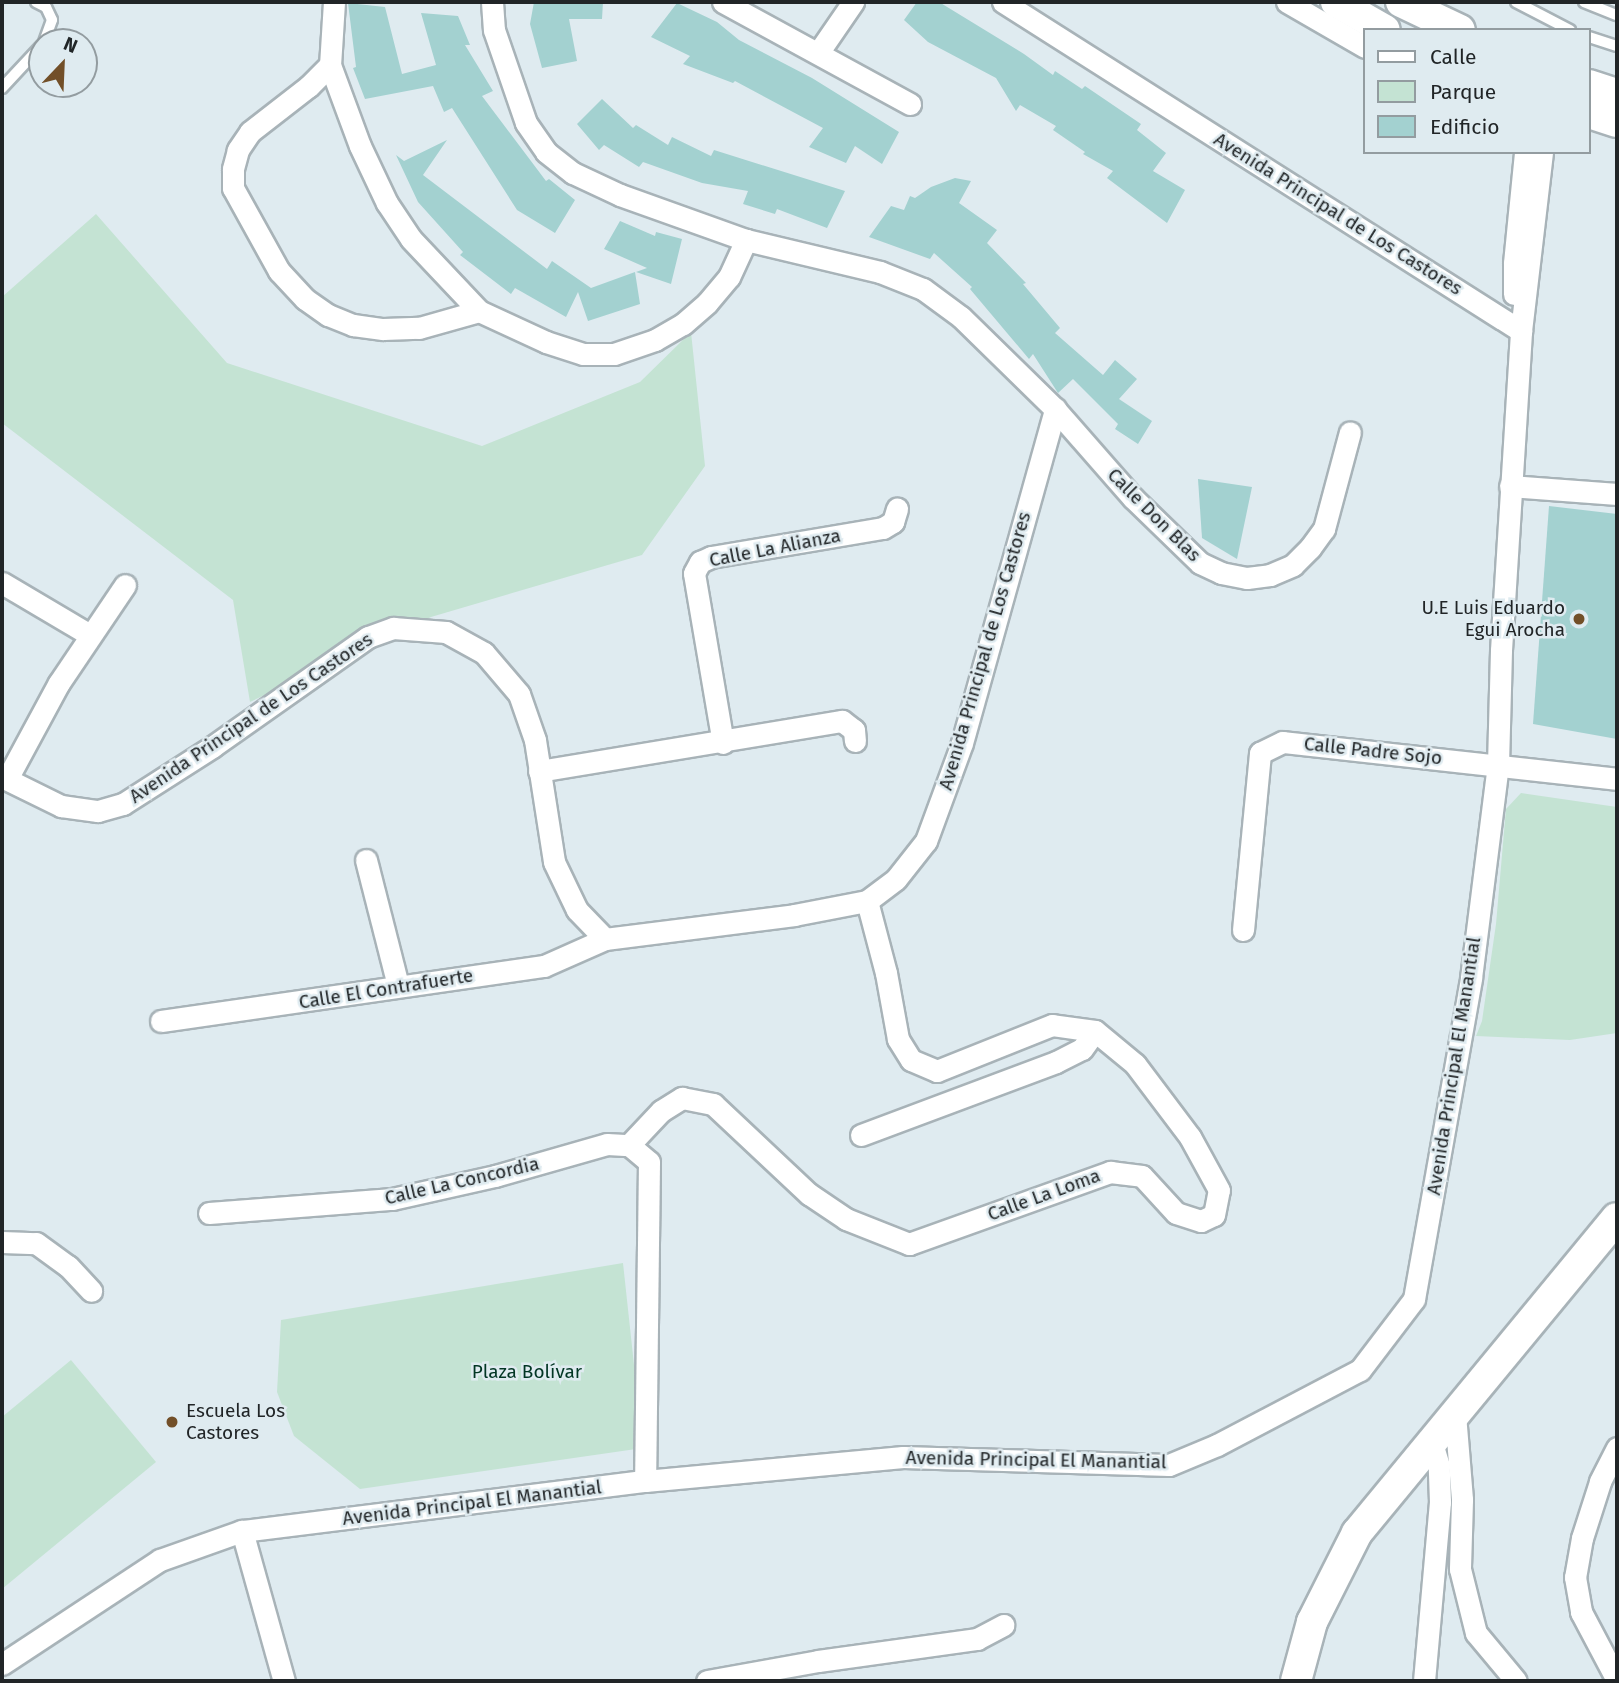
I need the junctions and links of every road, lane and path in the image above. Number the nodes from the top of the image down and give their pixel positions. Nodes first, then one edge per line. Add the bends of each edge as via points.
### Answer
1 (36, 2) edge
2 (334, 2) edge
3 (492, 2) edge
4 (723, 2) edge
5 (853, 2) edge
6 (1003, 2) edge
7 (1287, 2) edge
8 (1336, 2) edge
9 (1401, 2) edge
10 (1516, 2) edge
11 (1584, 2) edge
12 (1617, 15) edge
13 (49, 28) edge
14 (1382, 28) edge
15 (1456, 28) edge
16 (1566, 28) edge
17 (1591, 38) edge
18 (1364, 46) edge
19 (1617, 46) edge
20 (818, 53) junction
21 (28, 60) edge
22 (330, 65) junction
23 (1591, 86) edge
24 (2, 88) edge
25 (1617, 94) edge
26 (910, 104) dead end
27 (1591, 114) edge
28 (1617, 122) edge
29 (1525, 154) edge
30 (1542, 154) edge
31 (746, 240) junction
32 (479, 311) junction
33 (1521, 331) junction
34 (1055, 409) junction
35 (1350, 432) dead end
36 (1510, 486) junction
37 (1617, 494) edge
38 (897, 509) dead end
39 (2, 583) edge
40 (125, 585) dead end
41 (90, 635) junction
42 (855, 741) dead end
43 (723, 743) junction
44 (1498, 765) junction
45 (539, 771) junction
46 (4, 778) edge
47 (1617, 779) edge
48 (366, 860) dead end
49 (867, 901) junction
50 (1242, 930) dead end
51 (606, 939) junction
52 (398, 986) junction
53 (161, 1021) dead end
54 (1095, 1031) junction
55 (861, 1135) dead end
56 (629, 1145) junction
57 (209, 1213) dead end
58 (1617, 1218) edge
59 (2, 1242) edge
60 (91, 1291) dead end
61 (1455, 1414) junction
62 (1432, 1443) junction
63 (1617, 1448) edge
64 (645, 1481) junction
65 (242, 1531) junction
66 (1003, 1625) dead end
67 (2, 1664) edge
68 (1617, 1680) edge
69 (284, 1681) edge
70 (707, 1681) edge
71 (1296, 1681) edge
72 (1424, 1681) edge
73 (1516, 1681) edge

1 - 13 lane via 46,7 52,20
2 - 22 street
3 - 31 street via 494,30 526,123 546,152 573,173 620,195
4 - 20 street
5 - 20 street
6 - 33 street, Avenida Principal de Los Castores
7 - 18 street
8 - 14 street
9 - 15 street
10 - 16 lane
11 - 12 lane
17 - 19 lane
20 - 26 street
21 - 24 lane
22 - 32 street via 387,203 411,239
22 - 32 street via 250,132 233,169 233,188 279,271 305,299 353,325 419,328
23 - 25 street
27 - 28 street
29 - 33 street via 1513,292
30 - 33 street
31 - 32 street via 729,277 699,310 655,340 614,354 583,354
31 - 34 street via 880,272 923,289 961,317
33 - 36 street, Avenida Principal El Manantial
34 - 35 street, Calle Don Blas via 1133,498 1200,563 1247,578 1293,565 1324,529
34 - 49 street, Avenida Principal de Los Castores via 962,743 926,841 896,879
36 - 37 street
36 - 44 street, Avenida Principal El Manantial
38 - 43 street, Calle La Alianza via 893,522 883,528 701,562 694,573
39 - 41 street
40 - 41 street
41 - 46 street
42 - 43 street via 854,730 842,721
43 - 45 street
44 - 47 street
44 - 50 street, Calle Padre Sojo via 1283,742 1260,753
44 - 64 street, Avenida Principal El Manantial via 1471,978 1415,1299 1360,1370 1169,1465 903,1457
45 - 46 street, Avenida Principal de Los Castores via 535,740 519,694 484,653 446,632 393,628 368,637 123,804 98,811 61,806
45 - 51 street, Avenida Principal de Los Castores via 554,862 577,910
48 - 52 street
49 - 51 street, Avenida Principal de Los Castores
49 - 54 street via 898,1039 911,1060 937,1071 1052,1025
51 - 52 street, Calle El Contrafuerte via 544,966
52 - 53 street, Calle El Contrafuerte
54 - 55 street via 1082,1049 1056,1062
54 - 56 street, Calle La Loma via 1135,1064 1190,1137 1219,1190 1214,1215 1201,1221 1176,1213 1142,1176 1110,1172 909,1244 846,1219 808,1194 713,1104 682,1098 661,1111
56 - 57 street, Calle La Concordia via 607,1144 392,1199
56 - 64 street via 649,1162
58 - 61 street
59 - 60 street via 36,1243 68,1266
61 - 62 street
61 - 73 street via 1462,1500 1460,1569 1476,1633
62 - 71 street via 1357,1533 1312,1622
62 - 72 street via 1439,1466 1440,1502
63 - 68 street via 1585,1527 1576,1577 1581,1612
64 - 65 street, Avenida Principal El Manantial
65 - 67 street, Avenida Principal El Manantial via 160,1560
65 - 69 street
66 - 70 street via 977,1639

